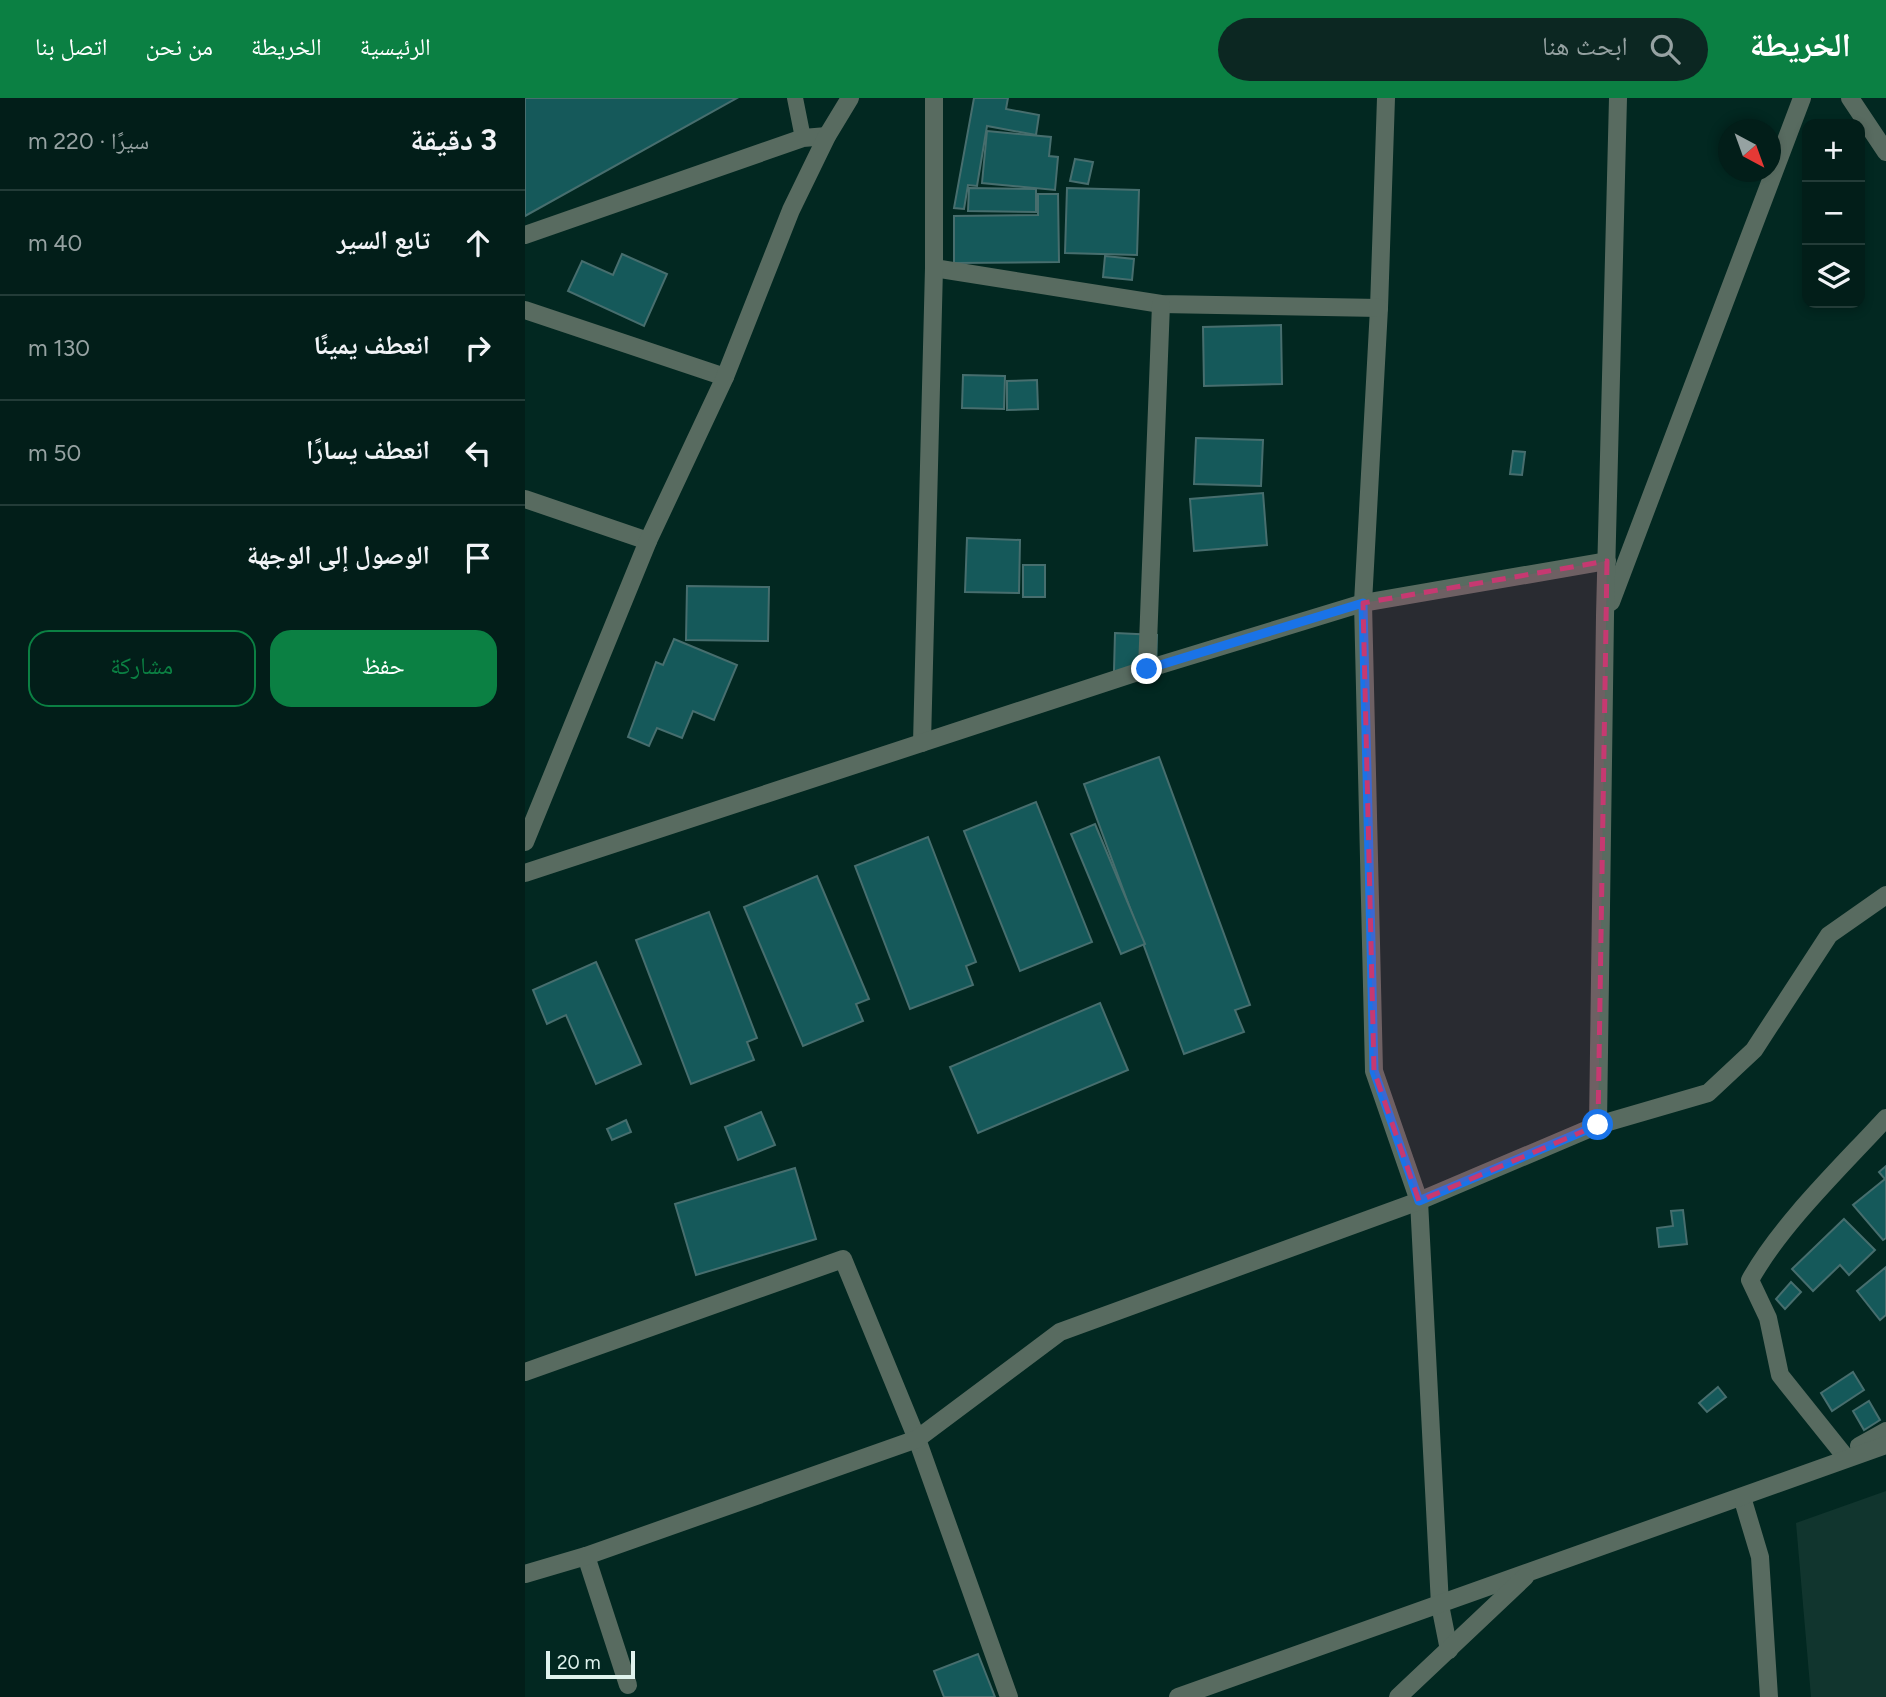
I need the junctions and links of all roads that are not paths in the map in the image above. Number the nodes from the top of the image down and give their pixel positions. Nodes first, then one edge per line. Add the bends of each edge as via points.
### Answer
1 (795, 98) edge
2 (850, 98) edge
3 (934, 98) edge
4 (1386, 98) edge
5 (1618, 98) edge
6 (1802, 98) edge
7 (1850, 98) edge
8 (827, 136) junction
9 (803, 138) junction
10 (1886, 152) edge
11 (525, 235) edge
12 (935, 268) junction
13 (1161, 304) junction
14 (1379, 308) junction
15 (525, 310) edge
16 (725, 377) junction
17 (525, 499) edge
18 (648, 541) junction
19 (1607, 561) junction
20 (1363, 603) junction
21 (1605, 616) junction
22 (1147, 669) junction
23 (922, 743) junction
24 (525, 842) edge
25 (525, 873) edge
26 (1886, 895) edge
27 (1886, 1118) edge
28 (1598, 1125) junction
29 (1419, 1201) junction
30 (525, 1372) edge
31 (1886, 1430) edge
32 (917, 1439) junction
33 (1886, 1445) edge
34 (1844, 1455) junction
35 (1815, 1471) junction
36 (1742, 1497) junction
37 (586, 1556) junction
38 (1530, 1572) junction
39 (525, 1574) edge
40 (1440, 1605) junction
41 (1449, 1650) junction
42 (628, 1685) dead end
43 (1009, 1697) edge
44 (1178, 1697) edge
45 (1398, 1697) edge
46 (1769, 1697) edge

1 - 9 lane
2 - 8 street
3 - 12 street
4 - 14 street
5 - 19 street
6 - 21 street
7 - 10 street
8 - 9 street
8 - 16 street via 791,210
9 - 11 street
12 - 13 street
12 - 23 street
13 - 14 street
13 - 22 street
14 - 20 street
15 - 16 street
16 - 18 street
17 - 18 street
18 - 24 street
19 - 20 street
19 - 21 street
20 - 22 street
20 - 29 street via 1374,1071
21 - 28 street
22 - 23 street
23 - 25 street
26 - 28 street via 1829,935 1754,1050 1708,1093
27 - 34 street via 1802,1210 1749,1280 1768,1318 1780,1375
28 - 29 street
29 - 32 street via 1060,1332
29 - 40 street
30 - 32 street via 843,1259
31 - 34 street
32 - 37 street
32 - 43 street
33 - 35 street
34 - 35 street
35 - 36 street
36 - 38 street
36 - 46 street via 1761,1557
37 - 39 street
37 - 42 street
38 - 40 street
38 - 41 street
40 - 41 street
40 - 44 street
41 - 45 street

